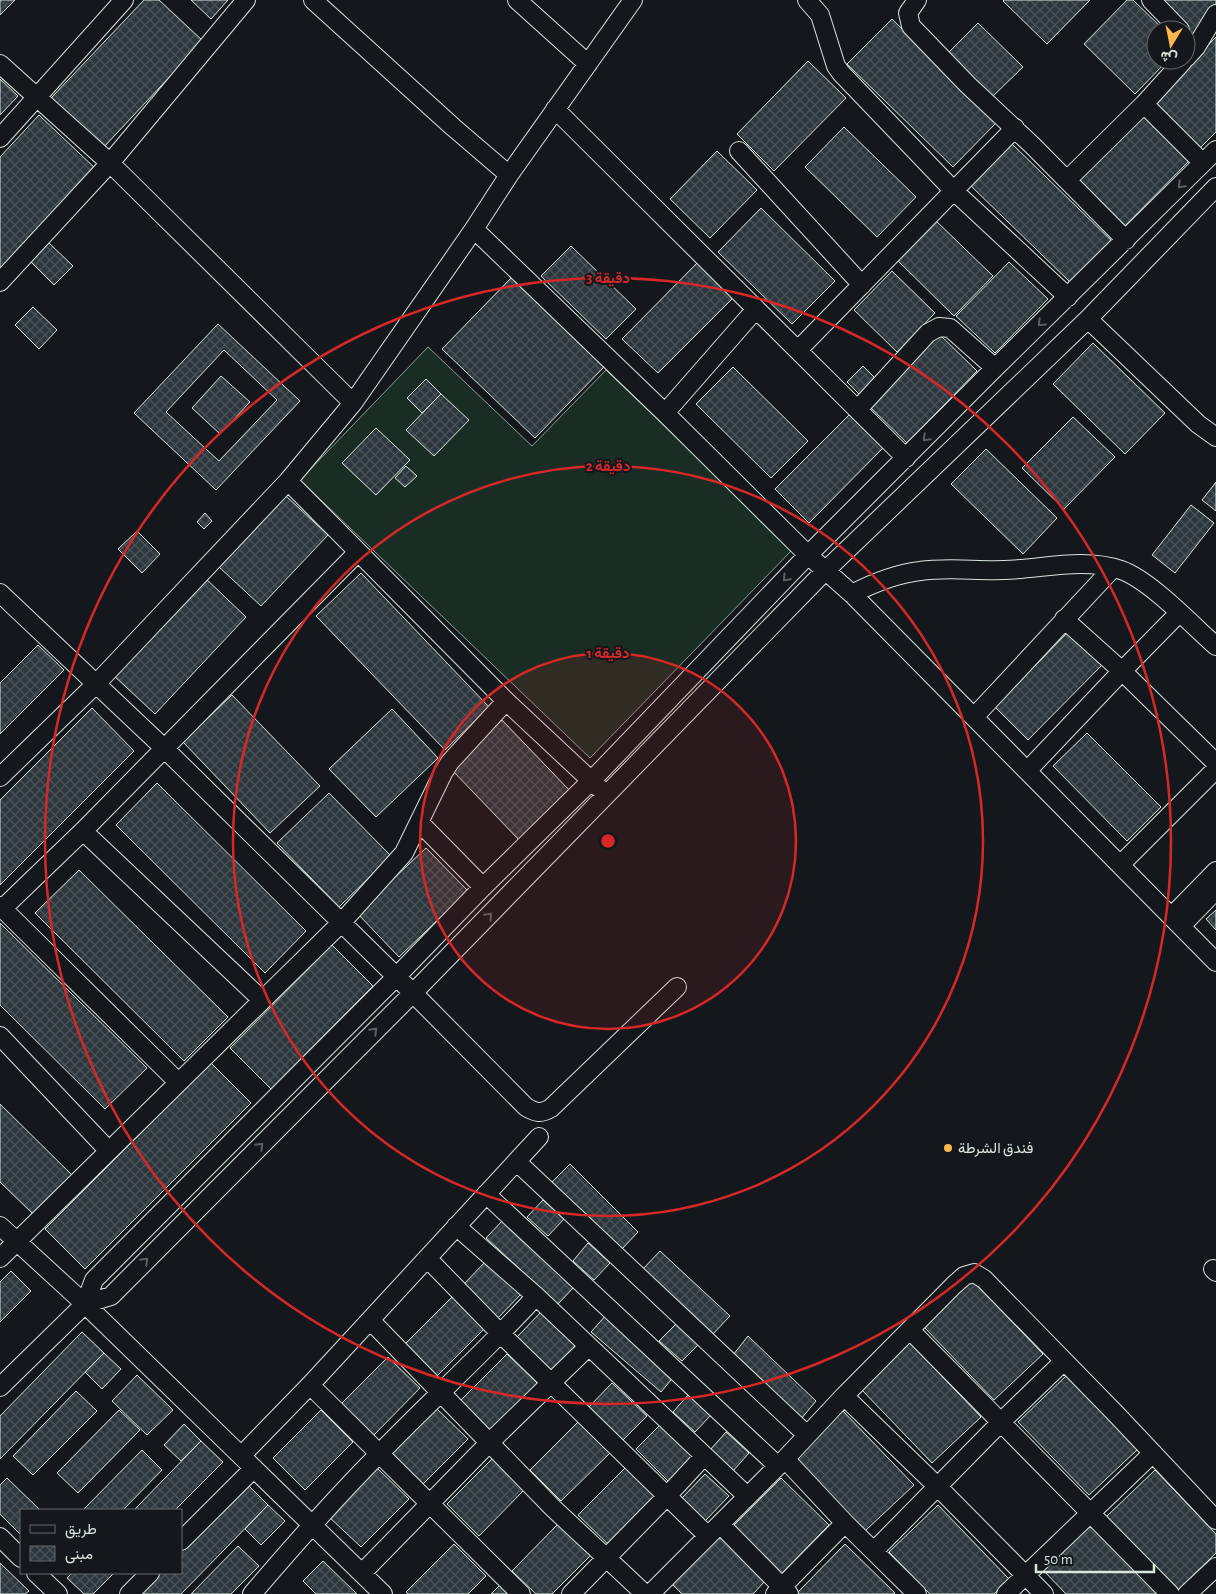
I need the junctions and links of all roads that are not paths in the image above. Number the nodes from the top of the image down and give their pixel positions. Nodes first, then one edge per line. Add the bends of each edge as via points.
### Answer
1 (124, 0) edge
2 (246, 0) edge
3 (313, 0) edge
4 (517, 0) edge
5 (633, 0) edge
6 (807, 0) edge
7 (917, 0) edge
8 (1151, 0) edge
9 (1216, 14) edge
10 (1170, 20) edge
11 (1196, 40) edge
12 (0, 64) edge
13 (588, 64) junction
14 (1172, 70) edge
15 (38, 98) junction
16 (1144, 104) junction
17 (555, 109) junction
18 (1015, 128) junction
19 (0, 138) edge
20 (1216, 150) edge
21 (739, 151) dead end
22 (110, 163) junction
23 (1203, 163) junction
24 (509, 175) junction
25 (1067, 180) junction
26 (1216, 186) edge
27 (954, 191) junction
28 (474, 229) junction
29 (1126, 240) junction
30 (0, 282) edge
31 (862, 285) junction
32 (1068, 297) junction
33 (756, 309) junction
34 (1088, 319) junction
35 (798, 350) junction
36 (995, 368) junction
37 (353, 403) junction
38 (858, 409) junction
39 (665, 413) junction
40 (1216, 437) edge
41 (906, 458) junction
42 (288, 481) junction
43 (358, 552) junction
44 (808, 555) junction
45 (1113, 568) junction
46 (825, 571) junction
47 (0, 593) edge
48 (852, 594) junction
49 (1180, 613) junction
50 (1064, 620) junction
51 (1216, 646) edge
52 (1122, 671) junction
53 (96, 684) junction
54 (506, 701) junction
55 (974, 717) junction
56 (164, 749) junction
57 (1216, 763) edge
58 (1216, 769) edge
59 (1027, 771) junction
60 (0, 777) edge
61 (591, 780) junction
62 (606, 796) junction
63 (419, 822) junction
64 (83, 831) junction
65 (1120, 866) junction
66 (1216, 871) edge
67 (483, 887) junction
68 (1216, 890) edge
69 (1, 907) edge
70 (341, 922) junction
71 (1176, 922) junction
72 (1216, 962) edge
73 (396, 977) junction
74 (677, 987) dead end
75 (413, 992) junction
76 (262, 1000) junction
77 (0, 1036) edge
78 (178, 1082) junction
79 (539, 1137) dead end
80 (109, 1151) junction
81 (517, 1162) junction
82 (486, 1194) junction
83 (0, 1226) edge
84 (456, 1226) junction
85 (17, 1241) junction
86 (0, 1258) edge
87 (427, 1258) junction
88 (536, 1296) junction
89 (85, 1304) junction
90 (370, 1320) junction
91 (910, 1330) junction
92 (501, 1334) junction
93 (589, 1346) junction
94 (1064, 1361) junction
95 (551, 1383) junction
96 (310, 1385) junction
97 (0, 1387) edge
98 (440, 1392) junction
99 (844, 1396) junction
100 (1001, 1422) junction
101 (807, 1435) junction
102 (489, 1443) junction
103 (1153, 1453) junction
104 (378, 1454) junction
105 (704, 1456) junction
106 (247, 1462) junction
107 (781, 1462) junction
108 (938, 1487) junction
109 (667, 1496) junction
110 (748, 1496) junction
111 (429, 1503) junction
112 (1090, 1512) junction
113 (1216, 1520) edge
114 (846, 1523) junction
115 (312, 1525) junction
116 (714, 1530) junction
117 (0, 1536) edge
118 (182, 1540) edge
119 (874, 1551) junction
120 (20, 1557) edge
121 (606, 1558) junction
122 (1216, 1567) edge
123 (362, 1573) junction
124 (37, 1574) edge
125 (149, 1574) edge
126 (1026, 1575) junction
127 (782, 1592) edge
128 (58, 1594) edge
129 (129, 1594) edge
130 (252, 1594) edge
131 (383, 1594) edge
132 (521, 1594) edge
133 (571, 1594) edge
134 (645, 1594) edge
135 (650, 1594) edge
136 (917, 1594) edge
137 (1006, 1594) edge
138 (1044, 1594) edge
139 (1170, 1594) edge
140 (1187, 1594) edge

1 - 15 street
2 - 22 street
3 - 24 street
4 - 13 street
5 - 13 street
6 - 27 street via 820,15 841,73
7 - 18 street via 908,13 911,26
8 - 10 street
9 - 11 street
12 - 15 street
13 - 17 street
14 - 16 street
15 - 19 street
15 - 22 street
16 - 23 street
16 - 25 street
17 - 24 street
17 - 33 street
18 - 25 street
18 - 27 street
20 - 23 street
21 - 31 street
22 - 30 street
22 - 37 street
23 -> 29 street
24 - 28 street
25 - 29 street
26 - 34 street
27 - 31 street
27 - 32 street
28 - 37 street
28 - 39 street
29 - 32 street
31 - 35 street
32 -> 36 street
33 - 35 street
33 - 39 street
34 - 40 street via 1198,424
34 - 46 street
35 - 38 street
36 - 38 street via 950,328 939,327 928,333
36 -> 41 street
37 - 42 street
38 - 41 street
39 - 44 street
41 - 44 street
42 - 43 street
42 - 53 street
43 - 54 street
43 - 56 street
44 - 46 street
44 -> 61 street
45 - 48 street via 1070,564 1004,570 921,571 895,576
45 - 49 street via 1139,580
45 - 50 street
46 - 48 street
46 - 62 street
47 - 53 street
48 - 55 street
49 - 51 street
49 - 52 street
50 - 52 street
50 - 55 street
52 - 57 street
52 - 59 street
53 - 56 street
53 - 60 street
54 - 61 street
54 - 63 street via 450,762
55 - 59 street
56 - 64 street
56 - 70 street
58 - 65 street
59 - 65 street
61 - 62 street
61 - 67 street
75 -> 62 street
63 - 67 street
63 - 70 street via 404,853
64 - 69 street
64 - 76 street
65 - 71 street
66 - 71 street
67 - 73 street
68 - 71 street
69 - 78 street
70 - 73 street
70 - 76 street
71 - 72 street
73 - 75 street
73 - 89 street via 94,1280
74 - 75 street via 551,1108 543,1112 526,1107
89 -> 75 street via 110,1296
76 - 78 street
77 - 80 street
78 - 80 street
79 - 81 street
80 - 85 street
81 - 82 street
81 - 101 street
82 - 84 street
82 - 107 street
83 - 85 street
84 - 87 street
84 - 88 street
85 - 86 street
85 - 89 street
87 - 90 street
87 - 92 street
88 - 92 street
88 - 93 street
89 - 97 street
89 - 106 street
90 - 96 street
90 - 98 street
91 - 94 street via 964,1276 974,1273 984,1278
91 - 99 street
91 - 100 street
92 - 95 street
92 - 98 street
93 - 95 street
93 - 105 street
94 - 100 street
94 - 103 street
95 - 102 street
95 - 109 street
96 - 104 street
96 - 106 street
98 - 102 street
98 - 104 street
99 - 101 street
99 - 108 street
100 - 108 street
100 - 112 street
101 - 107 street
102 - 111 street
102 - 121 street
103 - 112 street
103 - 113 street
104 - 111 street
104 - 115 street
105 - 109 street
105 - 110 street
106 - 115 street
106 - 118 street
107 - 110 street
107 - 114 street
108 - 119 street
108 - 126 street
109 - 116 street
109 - 121 street
110 - 116 street
111 - 123 street
111 - 132 street
112 - 126 street
112 - 139 street
114 - 119 street
114 - 127 street
115 - 123 street
115 - 130 street
116 - 127 street
116 - 135 street
117 - 120 street
119 - 136 street
121 - 133 street
121 - 134 street
122 - 140 street
123 - 131 street
124 - 128 street
125 - 129 street
126 - 137 street
126 - 138 street

